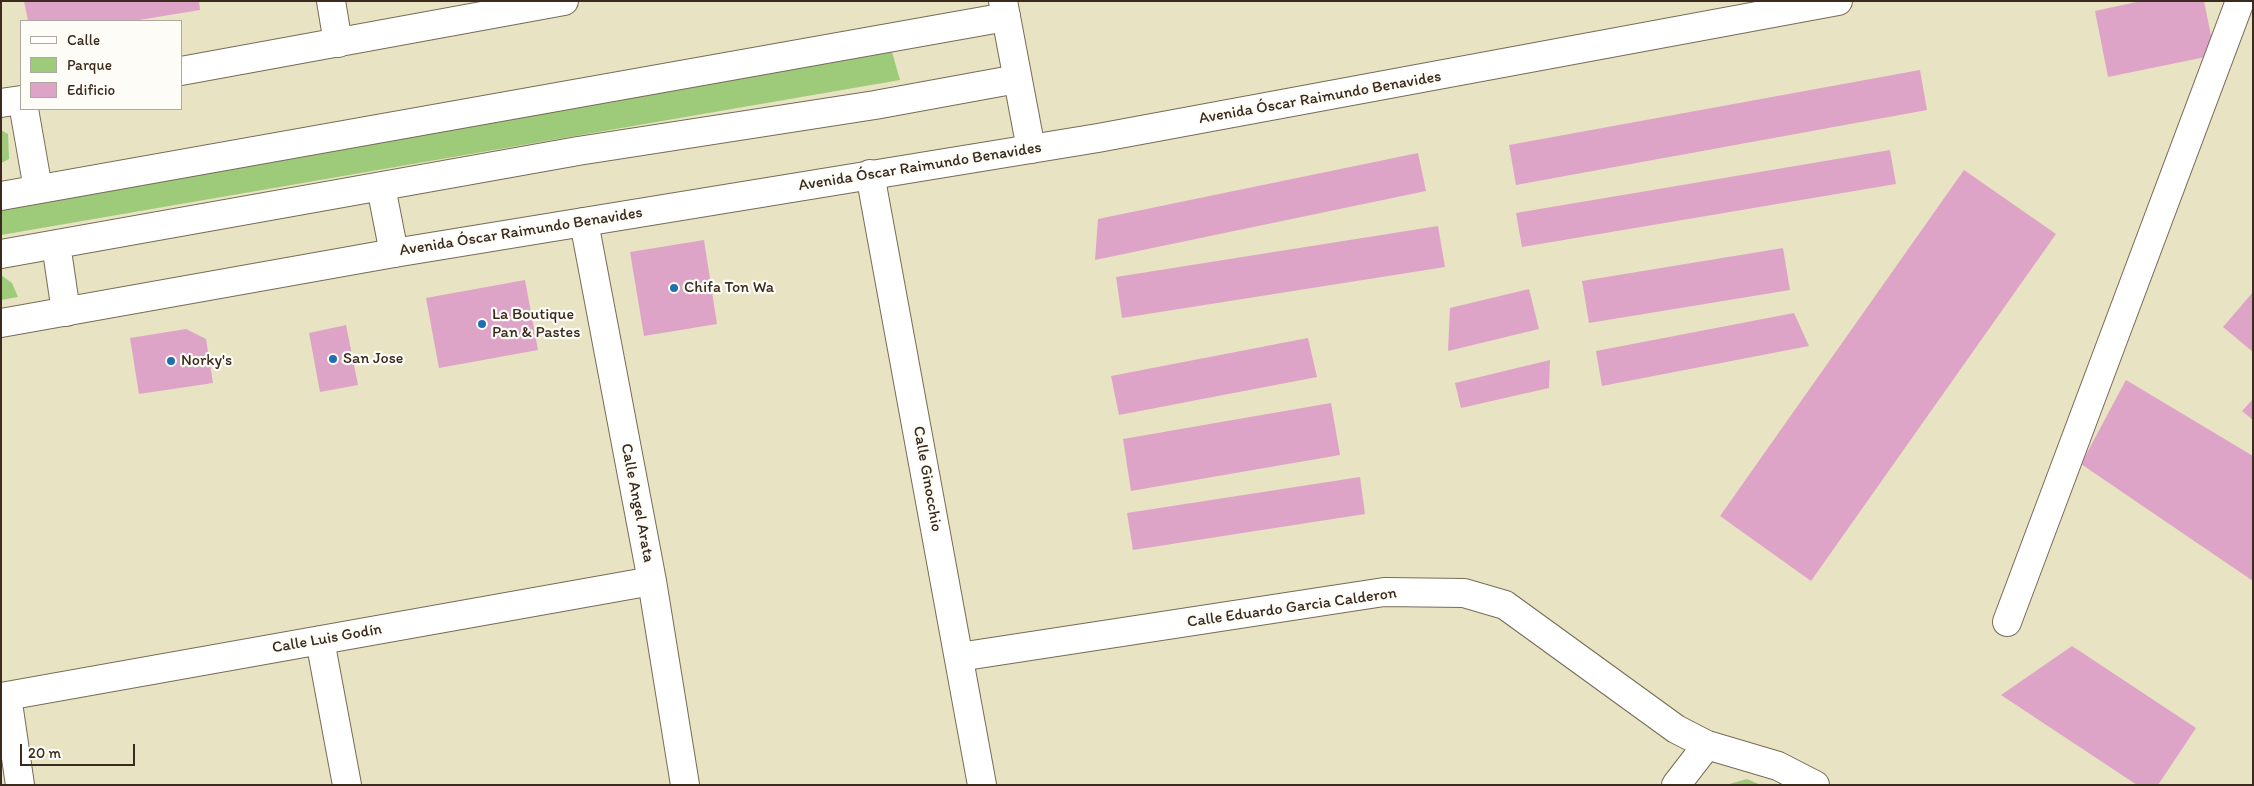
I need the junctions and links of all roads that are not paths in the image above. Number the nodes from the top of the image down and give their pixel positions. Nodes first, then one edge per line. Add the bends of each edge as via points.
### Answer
1 (331, 1) edge
2 (564, 1) edge
3 (1838, 1) edge
4 (2240, 1) edge
5 (1005, 9) edge
6 (338, 43) junction
7 (182, 71) edge
8 (1017, 79) junction
9 (20, 100) edge
10 (1, 103) edge
11 (24, 110) edge
12 (1031, 149) junction
13 (870, 174) junction
14 (381, 187) junction
15 (38, 190) junction
16 (1, 196) edge
17 (584, 222) junction
18 (56, 244) junction
19 (394, 253) junction
20 (1, 254) edge
21 (66, 312) junction
22 (1, 323) edge
23 (652, 581) junction
24 (2007, 622) dead end
25 (320, 640) junction
26 (959, 657) junction
27 (4, 697) edge
28 (1706, 745) junction
29 (20, 785) edge
30 (347, 785) edge
31 (684, 785) edge
32 (982, 785) edge
33 (1676, 785) edge
34 (1815, 785) edge

1 - 6 main road
2 - 6 main road
3 - 12 main road, Avenida Óscar Raimundo Benavides via 1400,84
4 - 24 main road
5 - 8 main road
5 - 15 main road
6 - 7 main road
8 - 12 main road
8 - 14 main road
9 - 10 main road
11 - 15 main road
12 - 13 main road, Avenida Óscar Raimundo Benavides
13 - 17 main road, Avenida Óscar Raimundo Benavides
13 - 26 main road, Calle Ginocchio
14 - 18 main road
14 - 19 main road
15 - 16 main road
17 - 19 main road, Avenida Óscar Raimundo Benavides
17 - 23 main road, Calle Angel Arata
18 - 20 main road
18 - 21 main road
19 - 21 main road, Avenida Óscar Raimundo Benavides
21 - 22 main road, Avenida Óscar Raimundo Benavides
23 - 25 main road, Calle Luis Godín
23 - 31 main road, Calle Angel Arata
25 - 27 main road, Calle Luis Godín
25 - 30 main road
26 - 28 main road, Calle Eduardo Garcia Calderon via 1384,592 1464,593 1505,605 1676,729
26 - 32 main road, Calle Ginocchio
27 - 29 main road
28 - 33 main road
28 - 34 main road, Calle Eduardo Garcia Calderon via 1778,766

